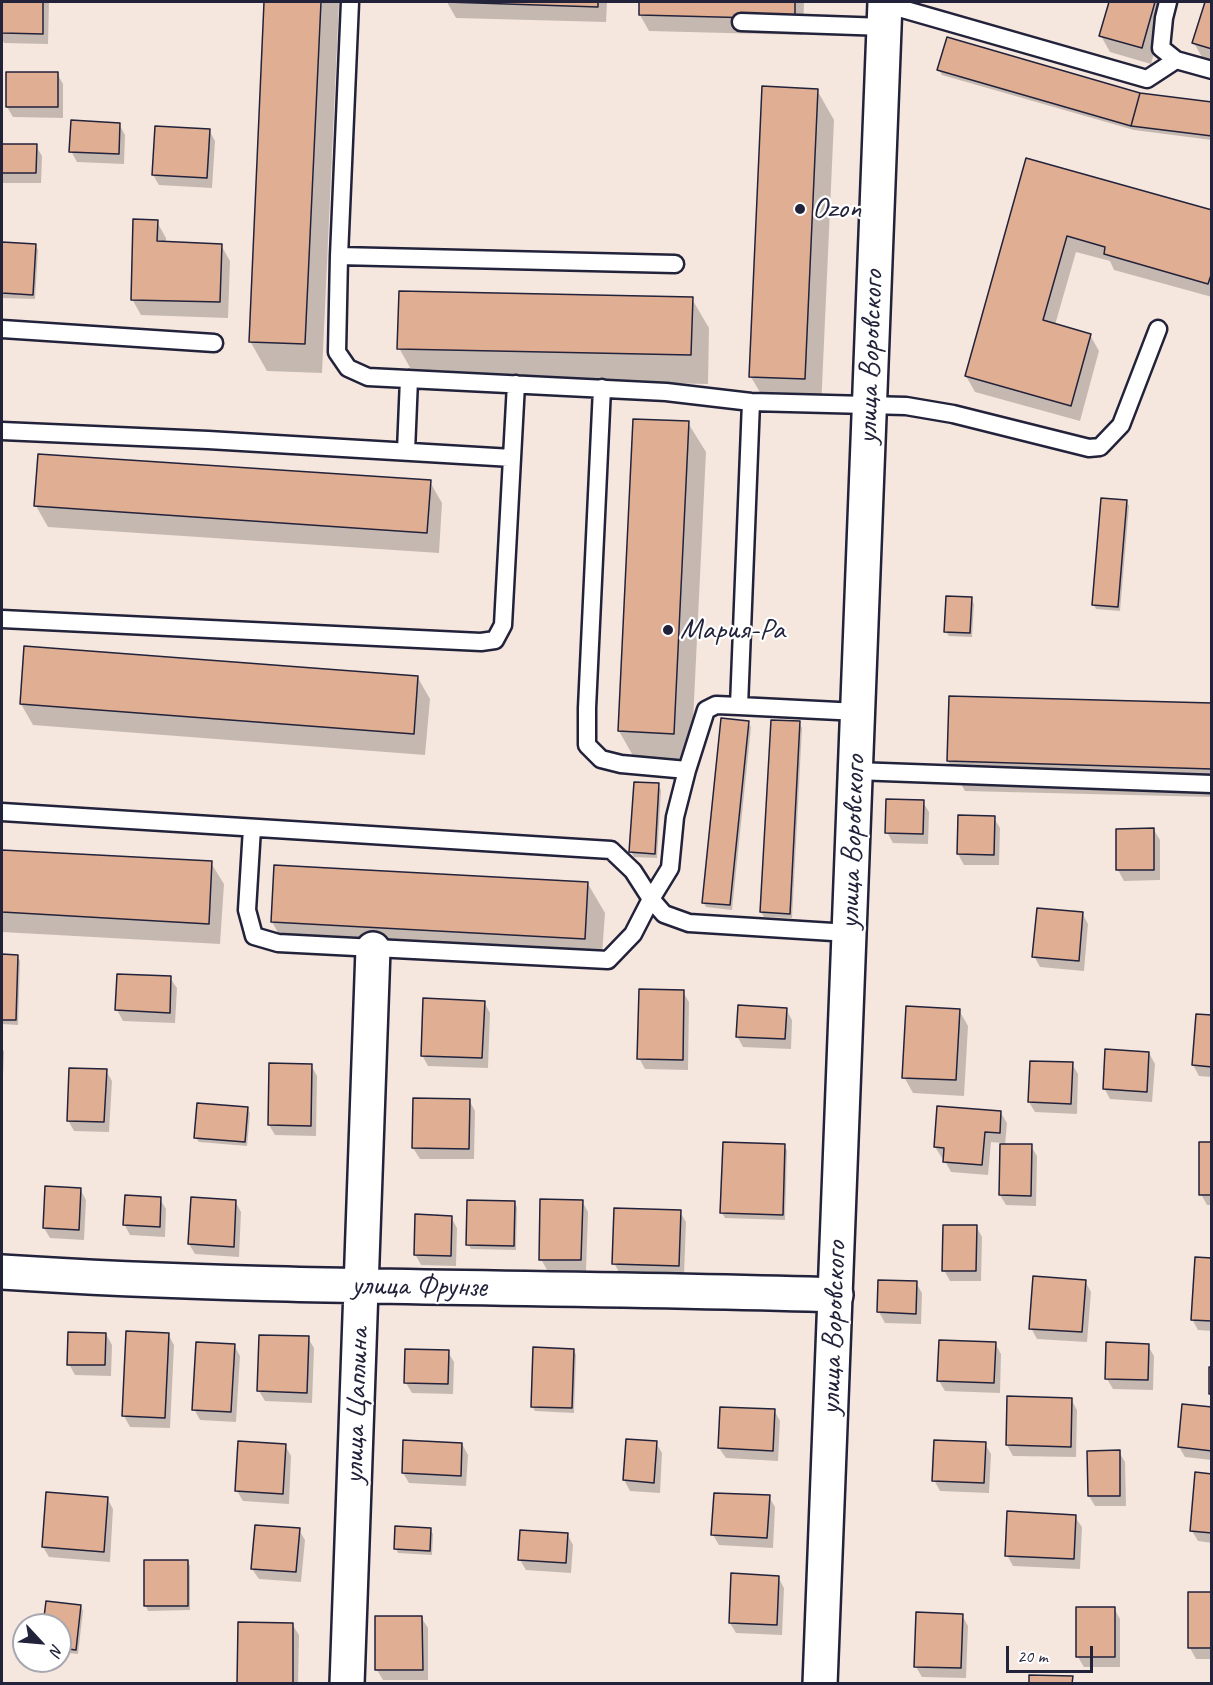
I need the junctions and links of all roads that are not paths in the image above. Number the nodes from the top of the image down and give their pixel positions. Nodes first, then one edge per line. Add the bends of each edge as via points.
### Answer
1 (350, 2) edge
2 (1168, 2) edge
3 (885, 11) edge
4 (741, 22) dead end
5 (1176, 60) junction
6 (1212, 70) edge
7 (339, 256) junction
8 (675, 264) dead end
9 (2, 329) edge
10 (1158, 329) dead end
11 (214, 343) dead end
12 (409, 379) junction
13 (516, 384) junction
14 (602, 388) junction
15 (752, 402) junction
16 (870, 405) junction
17 (2, 431) edge
18 (406, 451) junction
19 (512, 458) junction
20 (2, 619) edge
21 (739, 706) junction
22 (858, 712) junction
23 (687, 770) junction
24 (855, 771) junction
25 (1212, 784) edge
26 (2, 812) edge
27 (252, 828) junction
28 (651, 898) junction
29 (849, 933) junction
30 (373, 949) junction
31 (2, 1272) edge
32 (362, 1287) junction
33 (836, 1294) junction
34 (346, 1683) edge
35 (820, 1683) edge

1 - 7 lane
2 - 5 lane via 1161,48
3 - 4 lane
3 - 5 lane via 1147,79
3 - 16 main road, улица Воровского
5 - 6 lane
7 - 8 lane
7 - 12 lane via 337,352 348,369 368,377
9 - 11 lane
10 - 16 lane via 1121,425 1100,447 1089,448 953,414
12 - 13 lane
12 - 18 lane
13 - 14 lane
13 - 19 lane
14 - 15 lane
14 - 23 lane via 587,745 601,759 621,764
15 - 16 lane
15 - 21 lane
16 - 22 main road, улица Воровского
17 - 18 lane
18 - 19 lane
19 - 20 lane via 502,625 495,640
21 - 22 lane
21 - 23 lane via 716,705 706,710
22 - 24 main road, улица Воровского
23 - 28 lane via 675,817 670,868
24 - 25 lane
24 - 29 main road, улица Воровского
26 - 27 lane
27 - 28 lane via 611,850 633,871
27 - 30 lane via 247,910 254,936 278,943
28 - 29 lane via 664,914 688,923
28 - 30 lane via 633,934 608,960
29 - 33 main road, улица Воровского
30 - 32 main road, улица Цаплина
31 - 32 main road, улица Фрунзе
32 - 33 main road, улица Фрунзе
32 - 34 main road, улица Цаплина
33 - 35 main road, улица Воровского

